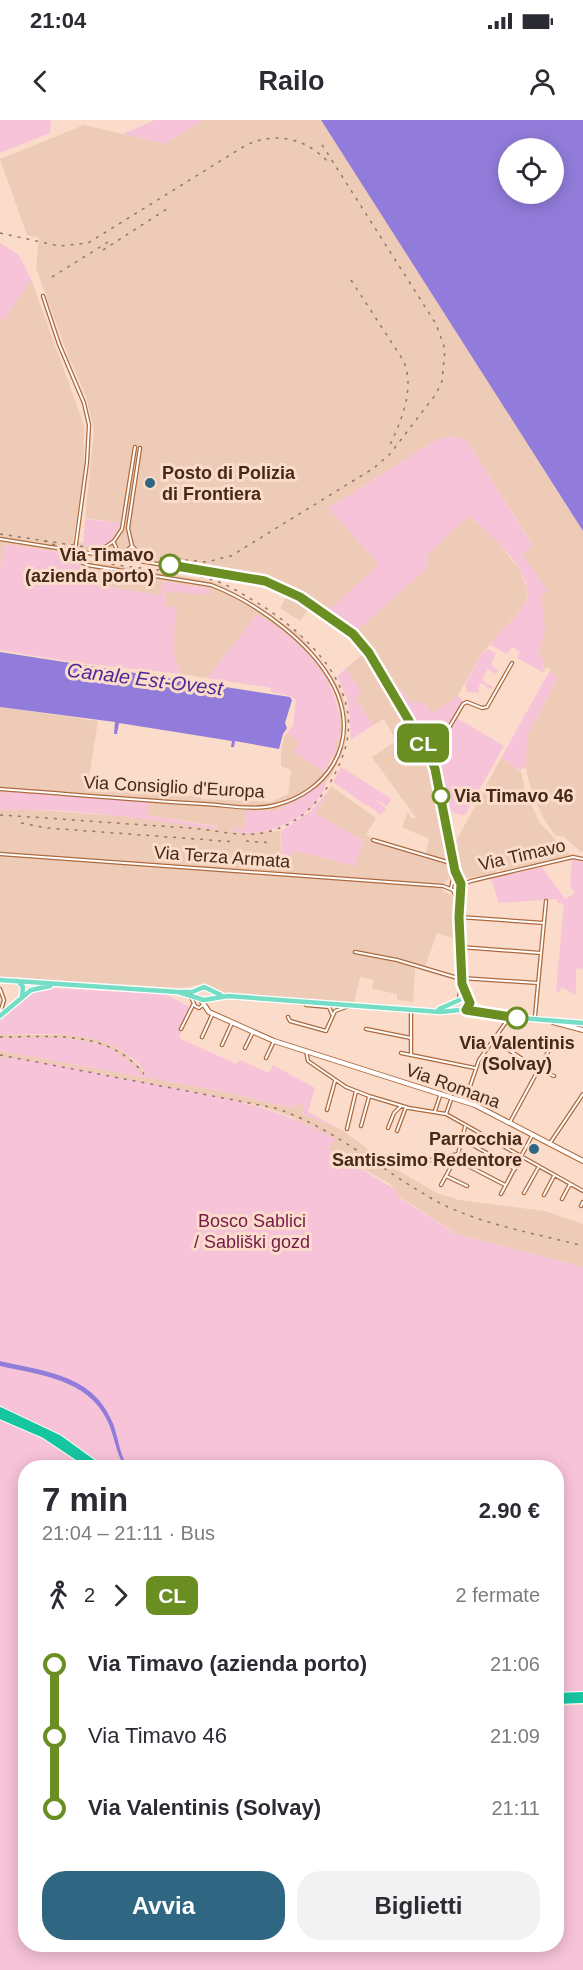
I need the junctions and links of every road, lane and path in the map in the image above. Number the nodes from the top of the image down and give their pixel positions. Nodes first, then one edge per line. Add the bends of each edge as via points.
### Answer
1 (43, 296) dead end
2 (135, 447) dead end
3 (140, 448) dead end
4 (0, 539) edge
5 (114, 541) junction
6 (132, 546) junction
7 (74, 550) junction
8 (96, 553) junction
9 (120, 557) junction
10 (147, 561) junction
11 (512, 663) dead end
12 (431, 758) junction
13 (0, 789) edge
14 (373, 840) dead end
15 (0, 854) edge
16 (583, 859) edge
17 (454, 864) junction
18 (455, 871) junction
19 (459, 880) junction
20 (451, 882) junction
21 (468, 882) junction
22 (443, 886) junction
23 (460, 887) junction
24 (452, 889) junction
25 (546, 902) dead end
26 (459, 908) junction
27 (459, 917) junction
28 (544, 923) junction
29 (460, 947) junction
30 (355, 952) dead end
31 (541, 952) junction
32 (461, 978) junction
33 (0, 980) edge
34 (18, 981) junction
35 (538, 983) junction
36 (69, 984) junction
37 (462, 984) junction
38 (0, 989) edge
39 (199, 989) junction
40 (210, 990) junction
41 (177, 992) junction
42 (22, 996) junction
43 (193, 996) junction
44 (228, 996) junction
45 (209, 998) junction
46 (458, 1000) junction
47 (468, 1000) junction
48 (201, 1001) junction
49 (304, 1001) junction
50 (193, 1005) junction
51 (352, 1005) junction
52 (411, 1009) junction
53 (460, 1010) junction
54 (466, 1010) junction
55 (430, 1011) junction
56 (213, 1013) junction
57 (0, 1014) edge
58 (332, 1014) junction
59 (288, 1017) dead end
60 (535, 1017) junction
61 (509, 1018) junction
62 (544, 1018) junction
63 (233, 1022) junction
64 (583, 1022) edge
65 (182, 1029) dead end
66 (366, 1029) dead end
67 (583, 1030) edge
68 (253, 1032) junction
69 (202, 1037) dead end
70 (411, 1038) junction
71 (492, 1039) junction
72 (274, 1041) junction
73 (222, 1045) dead end
74 (245, 1048) dead end
75 (306, 1051) junction
76 (548, 1052) dead end
77 (401, 1053) dead end
78 (411, 1055) junction
79 (266, 1058) dead end
80 (476, 1068) junction
81 (539, 1070) junction
82 (554, 1076) dead end
83 (335, 1080) junction
84 (356, 1090) junction
85 (441, 1093) junction
86 (583, 1094) edge
87 (369, 1096) junction
88 (452, 1097) junction
89 (465, 1101) junction
90 (401, 1106) junction
91 (406, 1107) junction
92 (327, 1110) dead end
93 (435, 1111) junction
94 (446, 1114) junction
95 (510, 1122) junction
96 (362, 1126) dead end
97 (465, 1127) junction
98 (388, 1128) dead end
99 (347, 1129) dead end
100 (397, 1131) dead end
101 (533, 1134) junction
102 (462, 1139) junction
103 (550, 1143) junction
104 (458, 1154) junction
105 (521, 1158) junction
106 (455, 1159) junction
107 (583, 1161) edge
108 (399, 1167) dead end
109 (538, 1168) junction
110 (515, 1169) junction
111 (446, 1176) junction
112 (554, 1176) junction
113 (570, 1184) junction
114 (441, 1185) dead end
115 (506, 1185) junction
116 (467, 1186) dead end
117 (583, 1191) edge
118 (524, 1192) dead end
119 (501, 1194) dead end
120 (544, 1195) dead end
121 (562, 1199) dead end
122 (583, 1202) edge
123 (581, 1206) dead end
124 (0, 1410) edge
125 (0, 1416) edge
126 (82, 1460) edge
127 (89, 1460) edge
128 (583, 1695) edge
129 (564, 1697) edge
130 (564, 1699) edge
131 (583, 1700) edge

1 - 7 street via 89,425
2 - 5 street via 124,523
3 - 6 street via 128,528
4 - 7 street, Via Timavo
5 - 8 street
5 - 9 street
6 - 9 street
6 - 10 street
7 - 8 street, Via Timavo
7 - 13 street, Via Consiglio d'Europa via 74,558 87,564 211,585 280,625 301,641 334,684 345,721 342,747 332,771 323,780 274,806
8 - 9 street, Via Timavo
9 - 10 street, Via Timavo
10 - 12 street, Via Timavo via 265,581 320,609 353,634 369,653
11 - 12 street via 487,707 463,704
12 - 17 street, Via Timavo
14 - 17 street
15 - 22 street, Via Terza Armata
16 - 21 street, Via Timavo via 573,857
17 - 18 street, Via Timavo
18 - 19 street, Via Timavo
18 - 20 street, Via Timavo
19 - 20 street, Via Timavo
19 - 21 street
19 - 23 street, Via Timavo
20 - 22 street
20 - 24 street, Via Timavo
21 - 23 street
22 - 24 street, Via Terza Armata
23 - 24 street, Via Timavo
23 - 26 street, Via Timavo
24 - 26 street, Via Timavo
25 - 28 street
26 - 27 street, Via Timavo
27 - 28 street
27 - 29 street, Via Timavo
28 - 31 street
29 - 31 street
29 - 32 street, Via Timavo
30 - 32 street
31 - 35 street
32 - 35 street
32 - 37 street, Via Timavo
33 - 34 main road
34 - 36 main road
34 - 42 main road via 23,987
35 - 60 street
36 - 41 main road
36 - 42 main road via 40,986
37 - 46 street, Via Timavo
37 - 47 street, Via Timavo
38 - 57 street via 4,1000
39 - 40 main road
39 - 41 main road
39 - 48 main road
40 - 44 main road
40 - 45 main road
41 - 43 main road
42 - 57 main road
43 - 48 main road
43 - 50 street
44 - 45 main road
44 - 49 main road
45 - 48 main road
45 - 56 street via 207,1008
46 - 47 main road
46 - 53 main road
46 - 55 main road via 444,1009
47 - 54 main road
47 - 60 main road via 491,1013
48 - 50 street via 199,1008
48 - 56 street, Via Romana
49 - 51 main road
49 - 58 street via 306,1005 329,1007
50 - 65 street
51 - 52 main road
51 - 58 street
52 - 55 main road
52 - 70 street
53 - 54 main road
53 - 55 main road
54 - 61 main road
56 - 63 street, Via Romana
56 - 69 street
58 - 59 street via 328,1030 323,1031
60 - 62 main road
61 - 62 main road
61 - 71 street
62 - 64 main road
62 - 67 street
63 - 68 street, Via Romana
63 - 73 street
66 - 70 street
68 - 72 street, Via Romana
68 - 74 street
70 - 78 street
71 - 80 street
71 - 81 street
72 - 75 street, Via Romana
72 - 79 street
75 - 83 street via 308,1061
75 - 85 street, Via Romana
76 - 81 street
77 - 78 street
78 - 80 street
80 - 89 street
81 - 82 street
81 - 95 street
83 - 84 street
83 - 92 street
84 - 87 street
84 - 99 street
85 - 88 street, Via Romana
85 - 93 street
86 - 103 street
87 - 90 street
87 - 96 street
88 - 89 street, Via Romana
88 - 94 street
89 - 95 street, Via Romana
90 - 91 street
90 - 98 street
91 - 93 street
91 - 100 street
93 - 94 street
94 - 97 street
95 - 101 street, Via Romana
97 - 102 street
97 - 105 street
101 - 103 street, Via Romana
101 - 105 street
102 - 104 street
102 - 110 street
103 - 107 street, Via Romana
104 - 106 street
104 - 108 street
105 - 109 street
105 - 110 street
106 - 111 street
106 - 115 street
109 - 112 street
109 - 118 street
110 - 115 street
111 - 114 street
111 - 116 street
112 - 113 street
112 - 120 street
113 - 117 street
113 - 121 street
115 - 119 street
122 - 123 street
124 - 127 highway via 59,1438
125 - 126 highway via 50,1438
128 - 129 highway
130 - 131 highway

